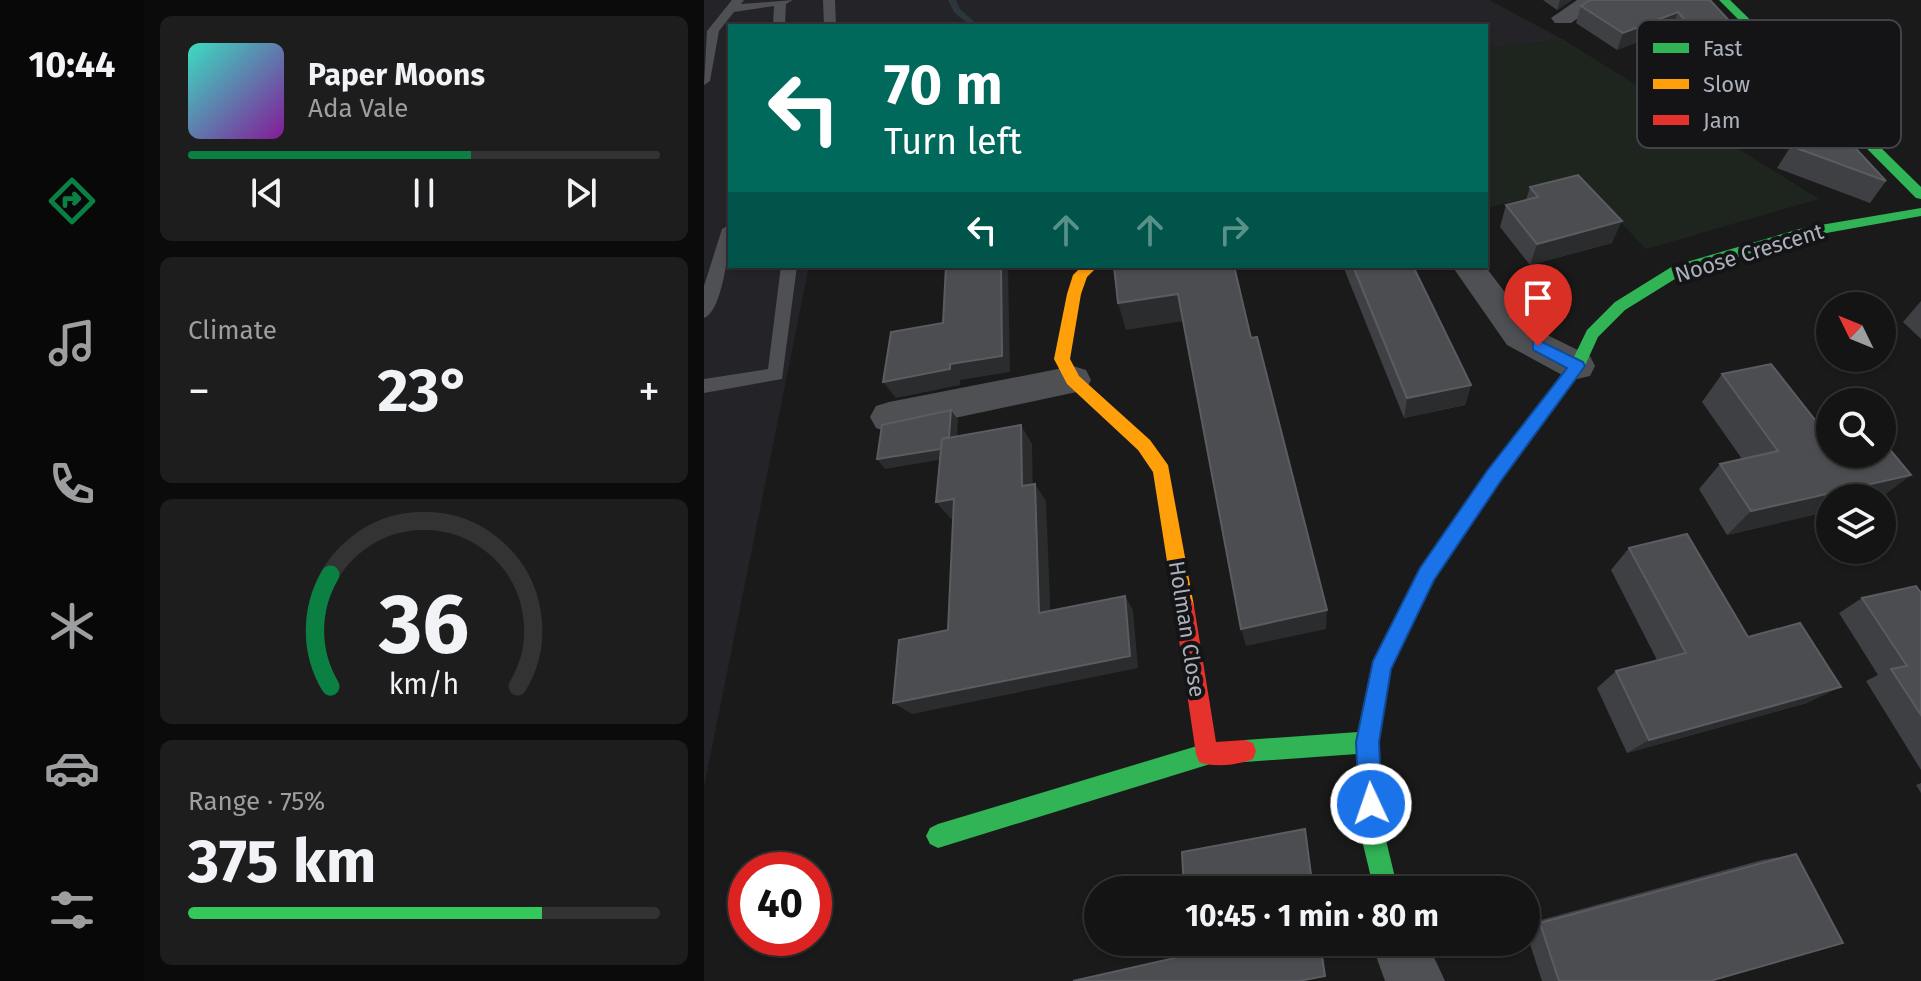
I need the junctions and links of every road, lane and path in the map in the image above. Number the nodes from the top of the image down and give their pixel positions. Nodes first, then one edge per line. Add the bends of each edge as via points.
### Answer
1 (829, 0) edge
2 (1593, 0) edge
3 (1724, 0) edge
4 (783, 1) edge
5 (735, 4) edge
6 (1563, 18) dead end
7 (1743, 20) edge
8 (779, 24) edge
9 (830, 24) edge
10 (711, 28) edge
11 (704, 81) edge
12 (1872, 148) edge
13 (1921, 195) edge
14 (1921, 212) edge
15 (728, 235) edge
16 (789, 268) edge
17 (1089, 268) edge
18 (1469, 268) edge
19 (704, 312) edge
20 (1577, 366) junction
21 (1073, 380) junction
22 (704, 386) edge
23 (889, 417) dead end
24 (1367, 742) junction
25 (1207, 754) junction
26 (938, 836) dead end
27 (1383, 876) edge
28 (1403, 956) edge
29 (1416, 981) edge

1 - 9 lane
2 - 6 street
3 - 7 street
4 - 5 lane
4 - 8 lane
5 - 10 lane
10 - 11 lane
12 - 13 street
14 - 20 street, Noose Crescent via 1803,233 1678,270 1620,306 1592,334
15 - 19 lane
16 - 22 lane via 776,374
17 - 21 street via 1080,275 1062,359
18 - 20 street via 1519,336
20 - 24 street, Noose Crescent via 1427,574 1381,668
21 - 23 street
21 - 25 street, Holman Close via 1144,445 1162,470
24 - 25 street
24 - 27 street, Noose Crescent via 1373,836
25 - 26 street
28 - 29 street

